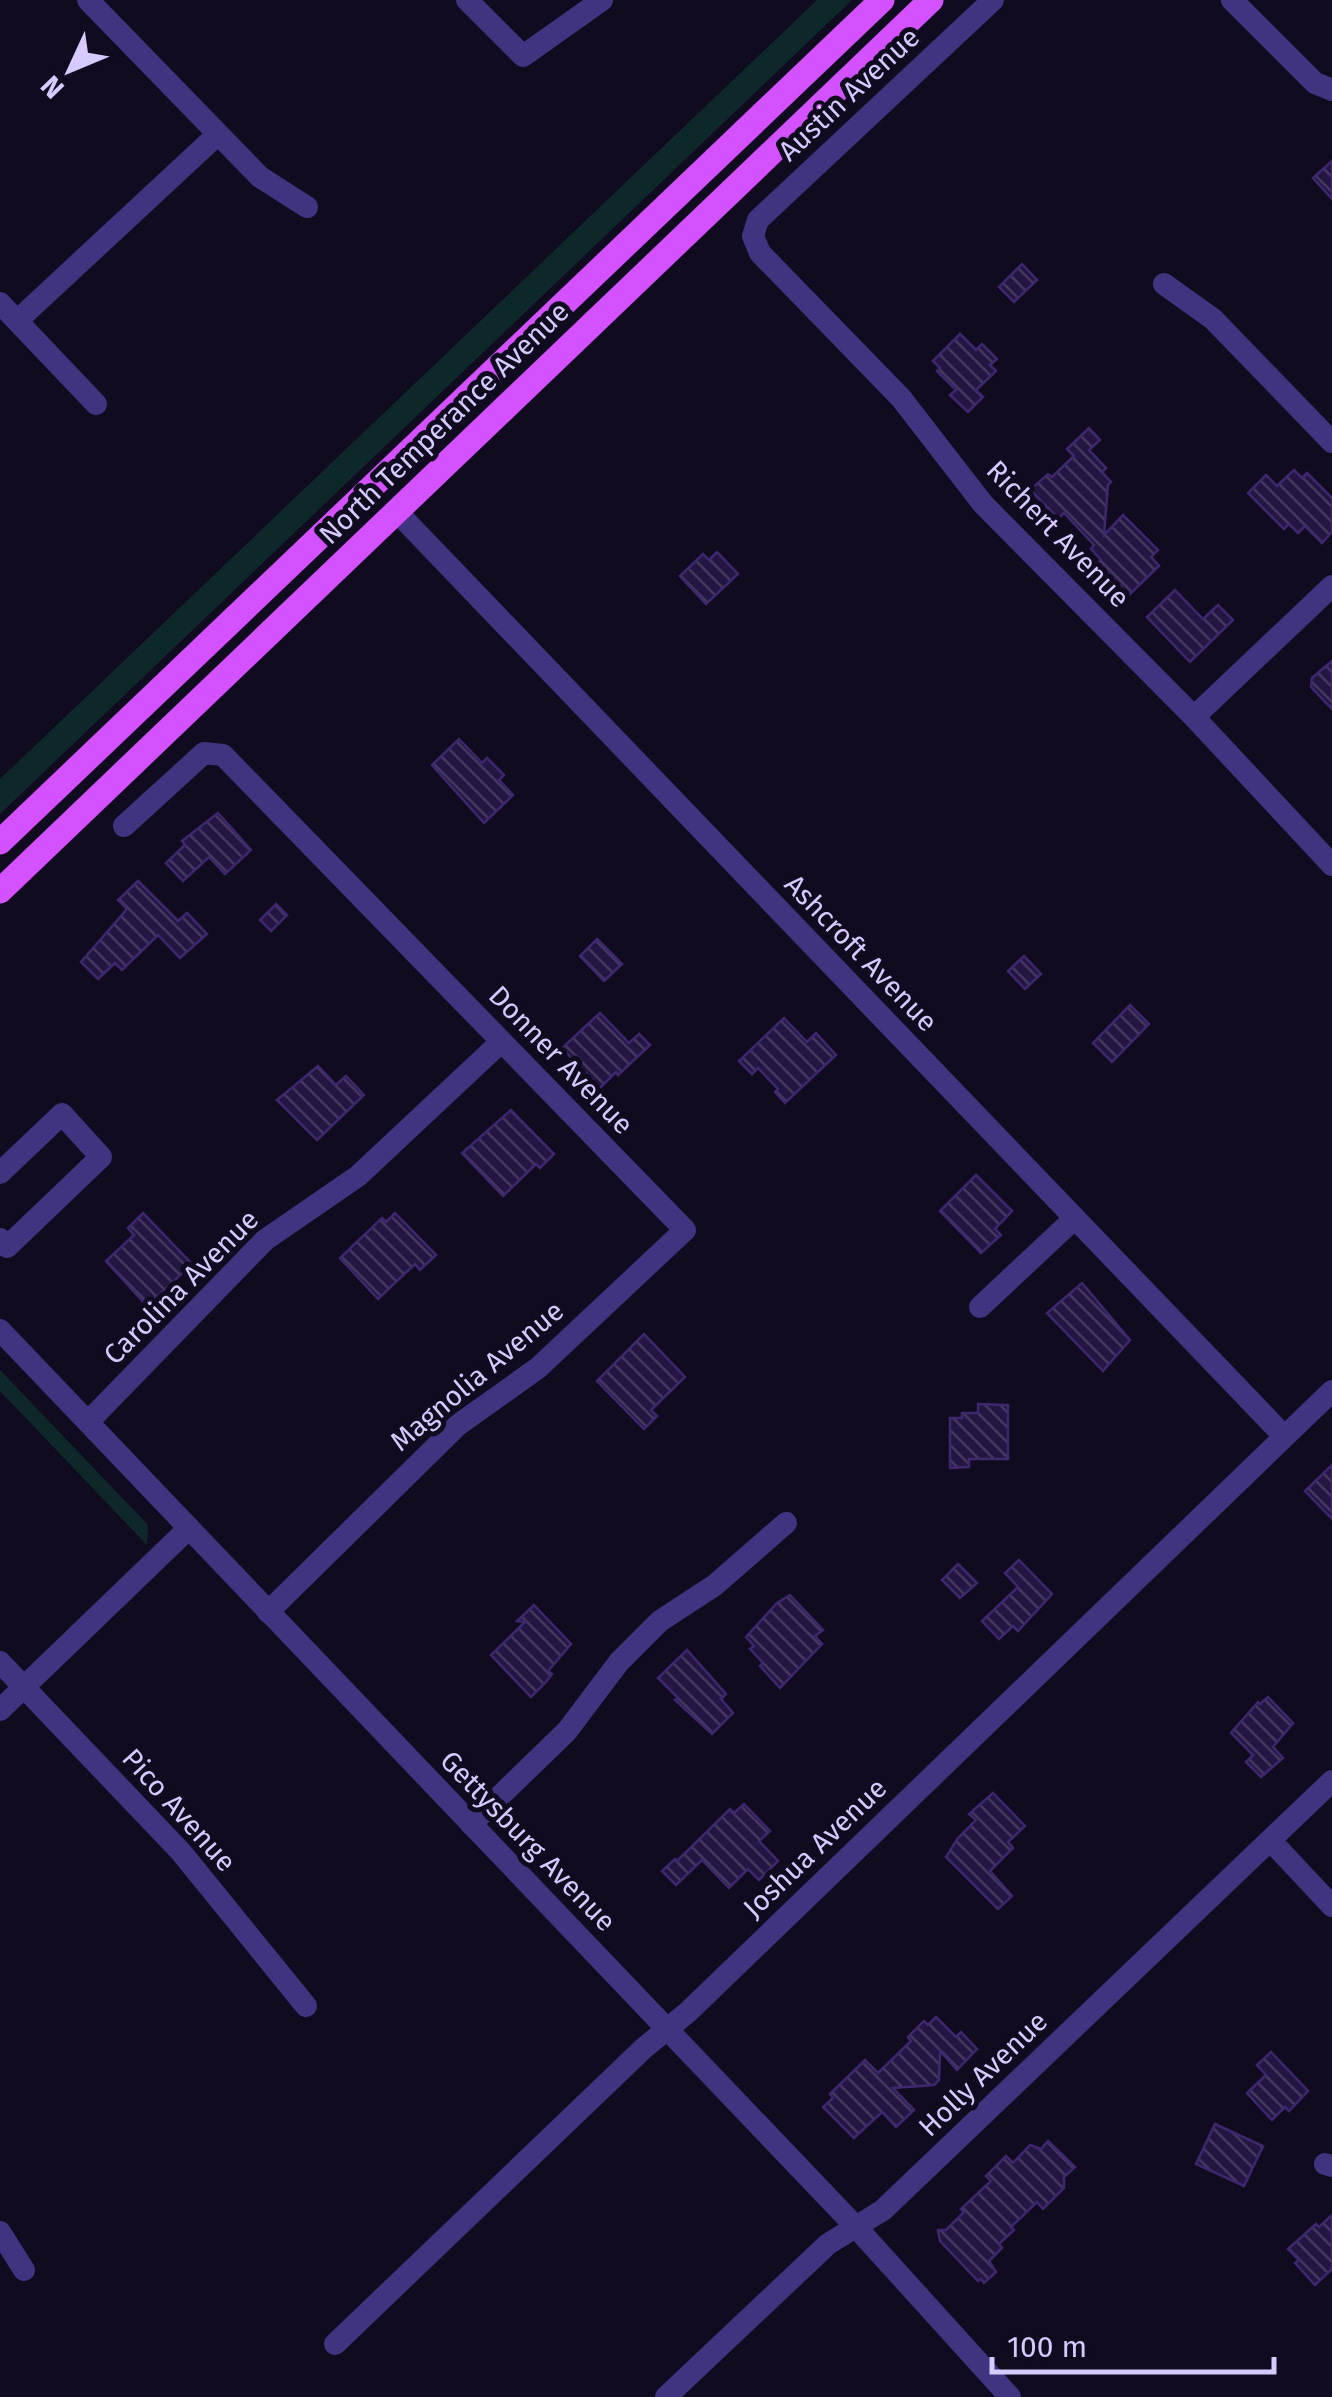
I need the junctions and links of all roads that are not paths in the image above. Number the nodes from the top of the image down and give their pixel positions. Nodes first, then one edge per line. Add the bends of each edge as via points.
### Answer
1 (467, 0) edge
2 (602, 0) edge
3 (882, 0) edge
4 (931, 0) edge
5 (993, 0) edge
6 (1232, 0) edge
7 (100, 4) edge
8 (1332, 90) edge
9 (217, 136) junction
10 (307, 207) dead end
11 (753, 236) joint
12 (1164, 284) dead end
13 (0, 302) edge
14 (18, 320) junction
15 (96, 404) dead end
16 (1332, 442) edge
17 (396, 511) junction
18 (1332, 586) edge
19 (1194, 717) junction
20 (124, 826) dead end
21 (0, 842) edge
22 (1332, 866) edge
23 (0, 891) edge
24 (500, 1042) junction
25 (0, 1172) edge
26 (1074, 1219) junction
27 (685, 1230) joint
28 (0, 1239) edge
29 (980, 1307) dead end
30 (0, 1330) edge
31 (1332, 1391) edge
32 (88, 1422) junction
33 (1284, 1436) junction
34 (786, 1523) dead end
35 (189, 1528) junction
36 (268, 1612) junction
37 (0, 1662) edge
38 (24, 1687) junction
39 (0, 1710) edge
40 (1332, 1781) edge
41 (470, 1824) junction
42 (1271, 1842) junction
43 (1332, 1906) edge
44 (306, 2006) dead end
45 (666, 2030) junction
46 (856, 2227) junction
47 (0, 2232) edge
48 (24, 2270) dead end
49 (335, 2344) dead end
50 (666, 2397) edge
51 (1010, 2397) edge

1 - 2 street via 523,56
3 - 21 main road, North Temperance Avenue
4 - 17 main road, North Temperance Avenue
5 - 11 street, Austin Avenue via 758,220
6 - 8 street via 1291,62
7 - 9 street
9 - 10 street via 260,177
9 - 14 street
11 - 19 street, Richert Avenue via 760,253 901,398 983,504
12 - 16 street via 1212,319
13 - 14 street
14 - 15 street
17 - 23 main road, North Temperance Avenue
17 - 26 street, Ashcroft Avenue
18 - 19 street
19 - 22 street, Richert Avenue
20 - 24 street, Donner Avenue via 194,760 222,755
24 - 27 street, Donner Avenue
24 - 32 street, Carolina Avenue via 358,1176 265,1240
25 - 28 street via 62,1114 101,1157 8,1247
26 - 29 street
26 - 33 street, Ashcroft Avenue
27 - 36 street, Magnolia Avenue via 538,1368 458,1425
30 - 32 street, Gettysburg Avenue
31 - 33 street, Joshua Avenue
32 - 35 street, Gettysburg Avenue
33 - 45 street, Joshua Avenue
34 - 41 street via 716,1585 660,1621 567,1731
35 - 36 street, Gettysburg Avenue
35 - 38 street
36 - 41 street, Gettysburg Avenue
37 - 38 street, Pico Avenue
38 - 39 street
38 - 44 street, Pico Avenue via 181,1852
40 - 42 street, Holly Avenue
41 - 45 street, Gettysburg Avenue
42 - 43 street
42 - 46 street, Holly Avenue via 883,2210
45 - 46 street, Gettysburg Avenue
45 - 49 street, Joshua Avenue
46 - 50 street, Holly Avenue via 828,2244
46 - 51 street, Gettysburg Avenue
47 - 48 street

